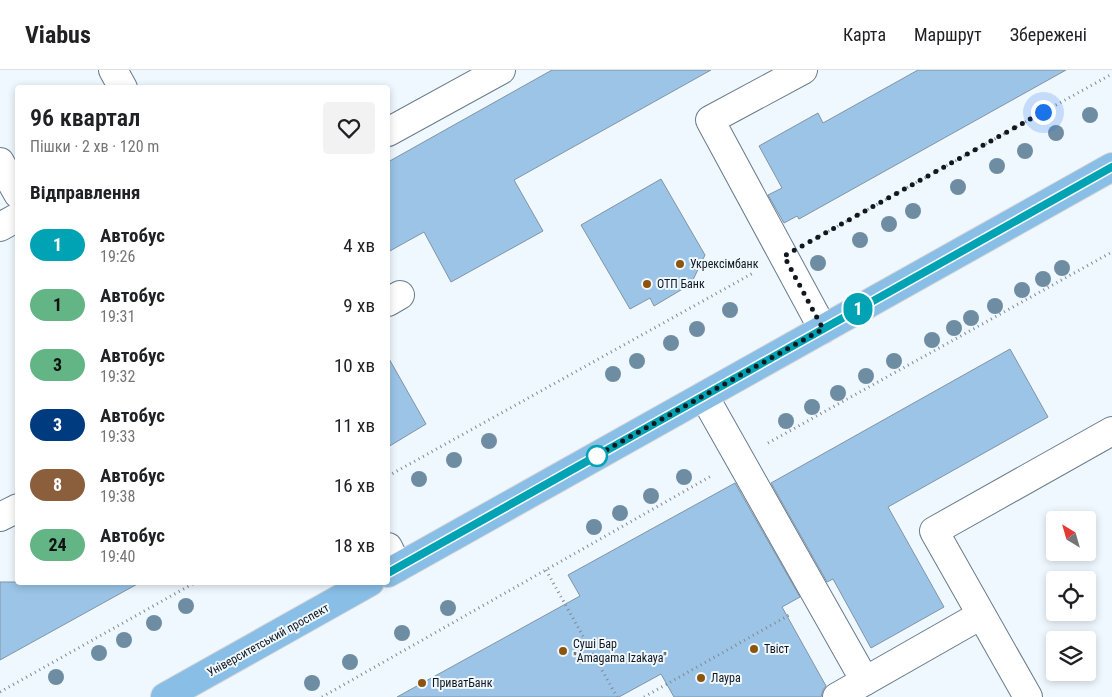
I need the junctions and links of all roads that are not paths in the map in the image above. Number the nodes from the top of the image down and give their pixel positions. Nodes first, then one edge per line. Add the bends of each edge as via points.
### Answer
1 (113, 70) edge
2 (500, 70) edge
3 (803, 70) edge
4 (121, 85) edge
5 (390, 131) edge
6 (0, 162) edge
7 (1112, 167) edge
8 (15, 189) edge
9 (15, 219) edge
10 (0, 227) edge
11 (823, 329) junction
12 (704, 396) junction
13 (1112, 431) edge
14 (15, 510) edge
15 (0, 517) edge
16 (391, 562) edge
17 (365, 585) edge
18 (981, 615) junction
19 (865, 681) junction
20 (165, 697) edge
21 (837, 697) edge
22 (1028, 697) edge

1 - 4 lane
2 - 5 lane
3 - 11 lane via 710,120
6 - 8 lane
7 - 11 main road
9 - 10 lane
11 - 12 main road
12 - 16 main road
12 - 19 lane
13 - 18 lane via 934,531
14 - 15 lane
17 - 20 main road, Університетський проспект
18 - 19 lane
18 - 22 lane
19 - 21 lane

